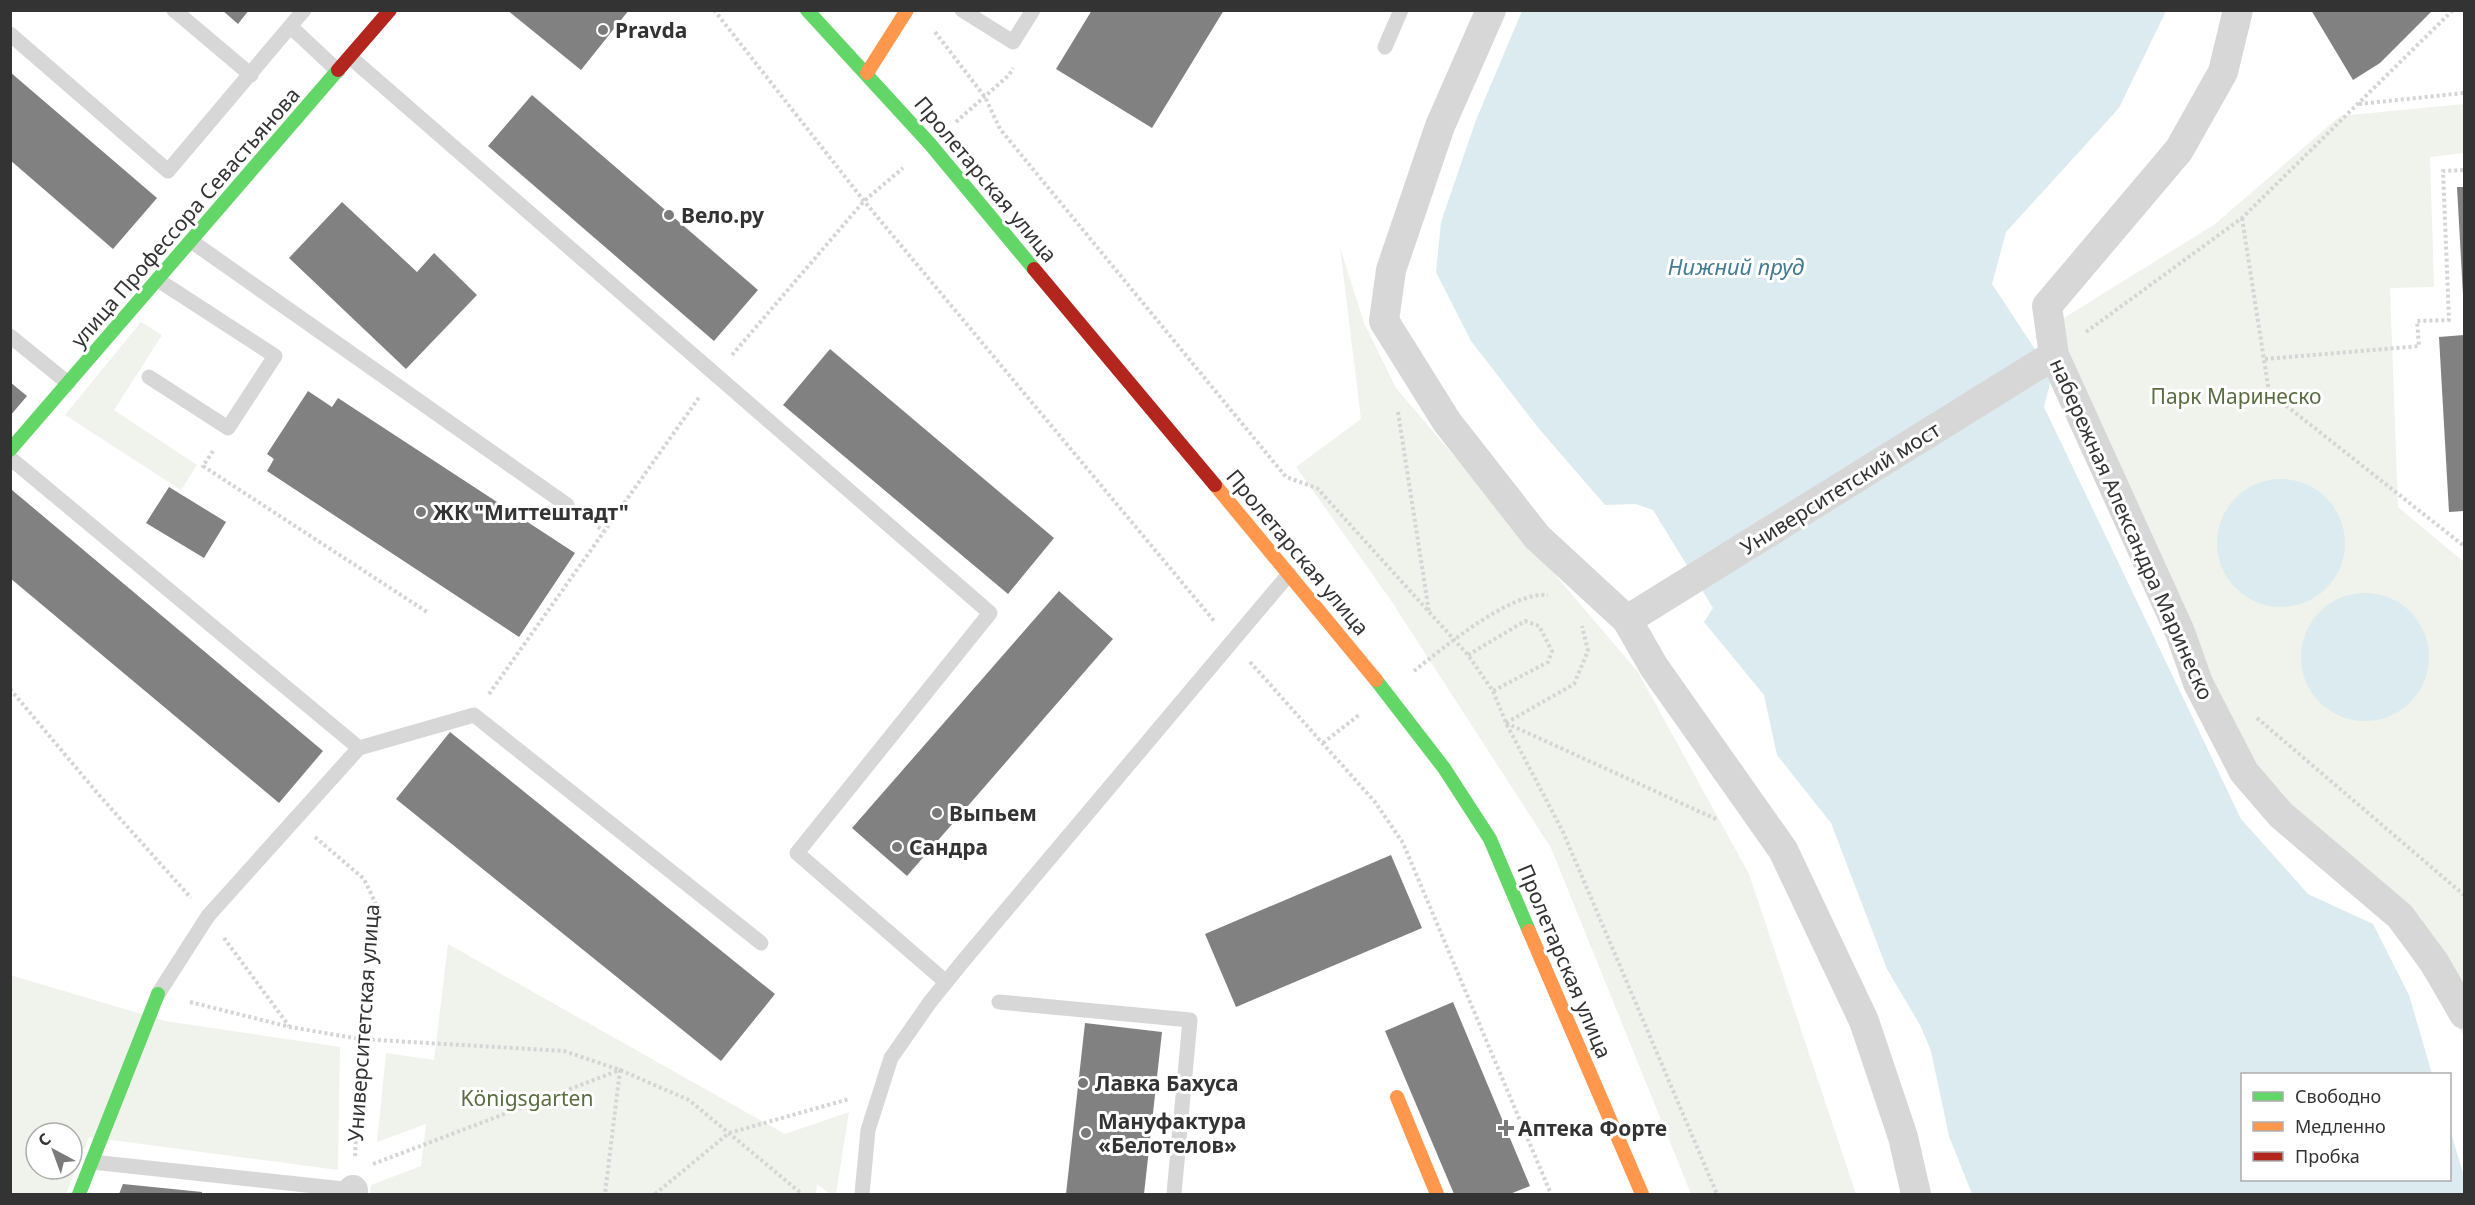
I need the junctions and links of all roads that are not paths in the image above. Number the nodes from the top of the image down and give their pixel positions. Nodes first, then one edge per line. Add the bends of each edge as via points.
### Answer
1 (174, 10) edge
2 (304, 10) edge
3 (390, 10) edge
4 (807, 10) edge
5 (907, 10) edge
6 (962, 10) edge
7 (1033, 10) edge
8 (1401, 10) edge
9 (1491, 10) edge
10 (2238, 10) edge
11 (291, 27) junction
12 (10, 34) edge
13 (1385, 47) dead end
14 (350, 57) junction
15 (339, 70) junction
16 (867, 73) junction
17 (251, 75) junction
18 (192, 241) junction
19 (158, 280) junction
20 (10, 336) edge
21 (2054, 355) junction
22 (149, 377) dead end
23 (68, 383) junction
24 (10, 450) edge
25 (10, 458) edge
26 (567, 506) dead end
27 (1289, 574) junction
28 (1627, 620) junction
29 (359, 748) junction
30 (761, 943) dead end
31 (946, 982) junction
32 (158, 994) joint
33 (999, 1002) dead end
34 (2464, 1014) edge
35 (1397, 1097) dead end
36 (92, 1162) junction
37 (353, 1185) edge
38 (79, 1194) edge
39 (862, 1194) edge
40 (1174, 1194) edge
41 (1437, 1194) edge
42 (1642, 1194) edge
43 (1916, 1194) edge

1 - 17 lane
2 - 11 lane
3 - 14 main road, улица Профессора Севастьянова
4 - 16 main road, Пролетарская улица
5 - 16 main road
6 - 7 lane via 1013,42
8 - 13 lane
9 - 28 street via 1436,137 1390,270 1384,321 1447,422 1537,537
10 - 21 street, набережная Александра Маринеско via 2223,72 2179,150 2047,306
11 - 15 lane
11 - 17 lane
12 - 17 lane via 168,171
14 - 15 main road, улица Профессора Севастьянова
14 - 31 lane via 990,613 797,853
15 - 18 main road, улица Профессора Севастьянова
16 - 27 main road, Пролетарская улица
18 - 19 main road, улица Профессора Севастьянова
18 - 26 lane
19 - 22 lane via 275,356 228,428
19 - 23 main road, улица Профессора Севастьянова
20 - 23 lane
21 - 28 street, Университетский мост
21 - 34 street, набережная Александра Маринеско via 2180,632 2198,683 2244,772 2281,815 2400,916 2434,962
23 - 24 main road, улица Профессора Севастьянова
25 - 29 lane
27 - 31 lane
27 - 42 main road, Пролетарская улица via 1444,768 1490,838
28 - 43 street via 1654,667 1783,850 1864,1022 1903,1137
29 - 30 lane via 474,716
29 - 32 lane via 208,916
31 - 39 lane via 891,1058 868,1130
32 - 36 main road
33 - 40 lane via 1191,1020
35 - 41 main road
36 - 37 lane
36 - 38 main road

